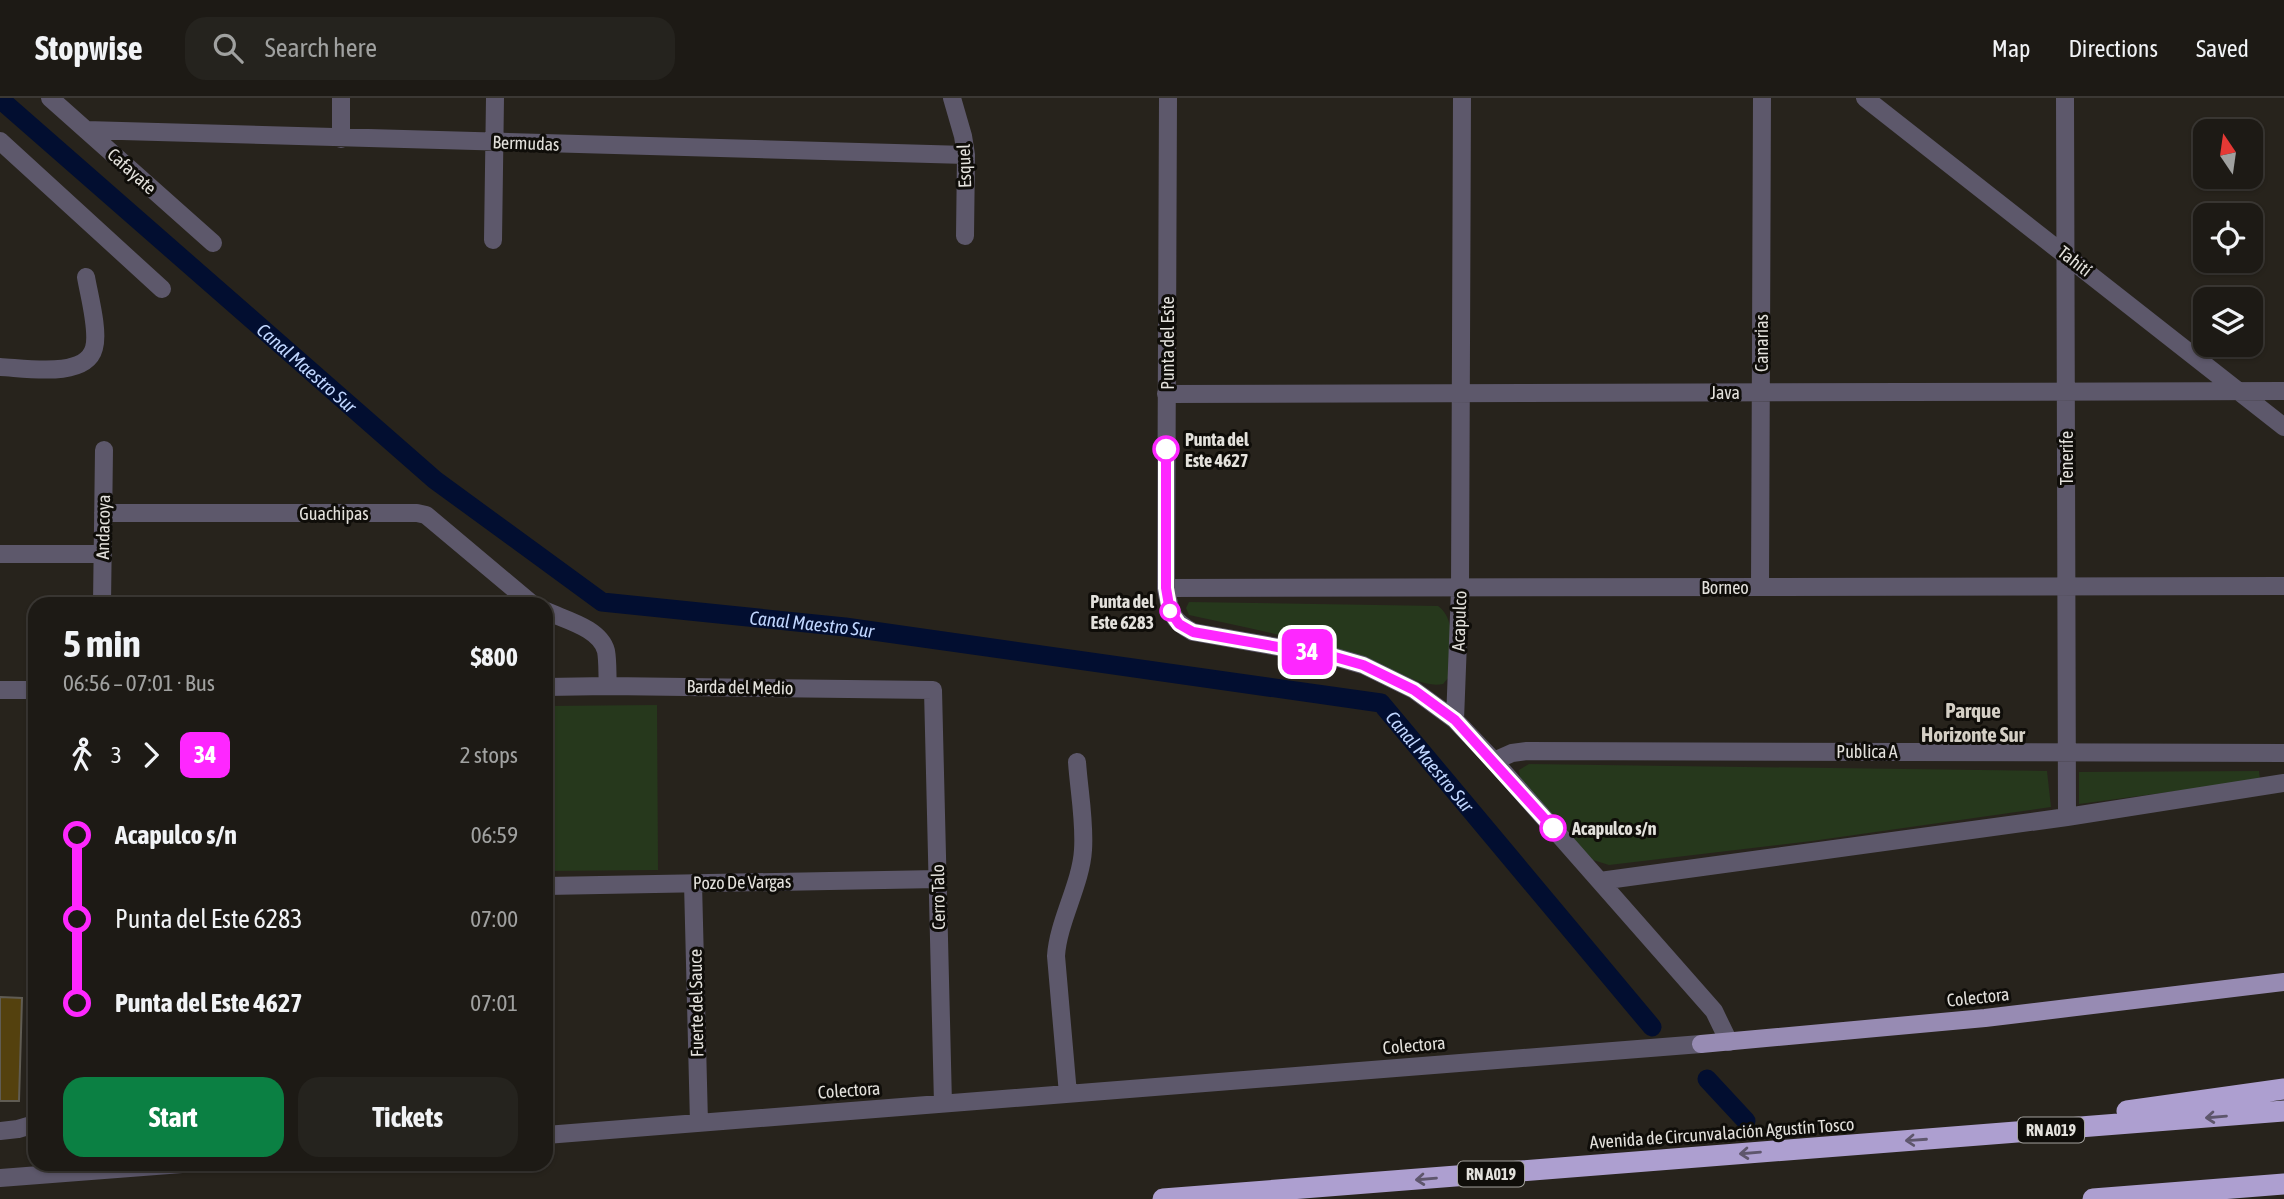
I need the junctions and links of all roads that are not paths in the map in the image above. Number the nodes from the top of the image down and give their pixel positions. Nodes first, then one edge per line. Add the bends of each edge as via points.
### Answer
1 (50, 98) edge
2 (341, 98) edge
3 (495, 98) edge
4 (952, 98) edge
5 (1168, 98) edge
6 (1462, 98) edge
7 (1762, 98) edge
8 (1865, 98) edge
9 (2065, 98) edge
10 (86, 130) junction
11 (341, 139) junction
12 (0, 141) edge
13 (493, 142) junction
14 (966, 155) junction
15 (965, 236) dead end
16 (493, 240) dead end
17 (213, 243) dead end
18 (2066, 253) junction
19 (86, 277) dead end
20 (162, 289) dead end
21 (0, 367) edge
22 (2066, 391) junction
23 (2239, 391) junction
24 (2284, 391) edge
25 (1760, 392) junction
26 (1461, 393) junction
27 (1166, 394) junction
28 (2284, 426) edge
29 (104, 450) dead end
30 (103, 513) junction
31 (0, 554) edge
32 (103, 554) junction
33 (2284, 586) edge
34 (1760, 587) junction
35 (1166, 588) junction
36 (2066, 588) junction
37 (1460, 589) junction
38 (102, 597) edge
39 (524, 597) edge
40 (553, 614) edge
41 (608, 685) junction
42 (553, 687) edge
43 (0, 690) edge
44 (28, 690) edge
45 (933, 690) joint
46 (1455, 720) junction
47 (2067, 751) junction
48 (2283, 753) edge
49 (1494, 761) junction
50 (1077, 762) dead end
51 (2283, 784) edge
52 (2067, 817) junction
53 (938, 879) junction
54 (1600, 881) junction
55 (693, 883) junction
56 (553, 886) edge
57 (2284, 982) edge
58 (1729, 1042) junction
59 (1701, 1044) joint
60 (2284, 1089) edge
61 (1068, 1094) junction
62 (943, 1104) junction
63 (2284, 1111) edge
64 (699, 1123) junction
65 (28, 1126) edge
66 (0, 1131) edge
67 (553, 1134) edge
68 (1948, 1138) junction
69 (91, 1171) edge
70 (0, 1178) edge
71 (2284, 1184) edge
72 (1163, 1199) edge
73 (2093, 1199) edge

1 - 10 street, Cafayate
2 - 11 street
3 - 13 street
4 - 14 street, Esquel
5 - 27 street, Punta del Este
6 - 26 street, Acapulco
7 - 25 street, Canarias
8 - 18 street, Tahití
9 - 18 street, Tenerife
10 - 11 street, Bermudas
10 - 17 street, Cafayate
11 - 13 street, Bermudas
12 - 20 street
13 - 14 street, Bermudas
13 - 16 street
14 - 15 street, Esquel
18 - 22 street, Tenerife
18 - 23 street, Tahití
19 - 21 street via 94,348 85,363 70,369
22 - 23 street, Java
22 - 25 street, Java
22 - 36 street, Tenerife
23 - 24 street, Java
23 - 28 street, Tahití
25 - 26 street, Java
25 - 34 street, Canarias
26 - 27 street, Java
26 - 37 street, Acapulco
27 - 35 street, Punta del Este
29 - 30 street, Andacoya
30 - 32 street, Andacoya
30 - 39 street, Guachipas via 417,513 426,515
31 - 32 street
32 - 38 street, Andacoya
33 - 36 street, Borneo
34 - 36 street, Borneo
34 - 37 street, Borneo
35 - 37 street, Borneo
35 - 46 street via 1170,611 1179,624 1193,632 1363,665 1414,690
36 - 47 street, Tenerife
37 - 46 street, Acapulco
40 - 41 street via 600,639 606,651
41 - 42 street, Barda del Medio
41 - 45 street, Barda del Medio
43 - 44 street
45 - 53 street, Cerro Talo
46 - 49 street
47 - 48 street, Publica A
47 - 49 street, Publica A via 1527,751
47 - 52 street, Tenerife
48 - 51 street
49 - 54 street
50 - 61 street via 1083,851 1056,956
51 - 52 street
52 - 54 street
53 - 55 street, Pozo De Vargas
53 - 62 street, Cerro Talo
54 - 58 street via 1714,1010
55 - 56 street, Pozo De Vargas
55 - 64 street, Fuerte del Sauce
57 - 58 main road, Colectora via 1985,1018
58 - 59 main road, Colectora
59 - 61 street, Colectora
60 - 68 highway
61 - 62 street, Colectora
62 - 64 street, Colectora
63 -> 68 highway, Avenida de Circunvalación Agustín Tosco / RN A019
64 - 67 street, Colectora
65 - 66 street
68 -> 72 highway, Avenida de Circunvalación Agustín Tosco / RN A019
69 - 70 street
71 - 73 highway

